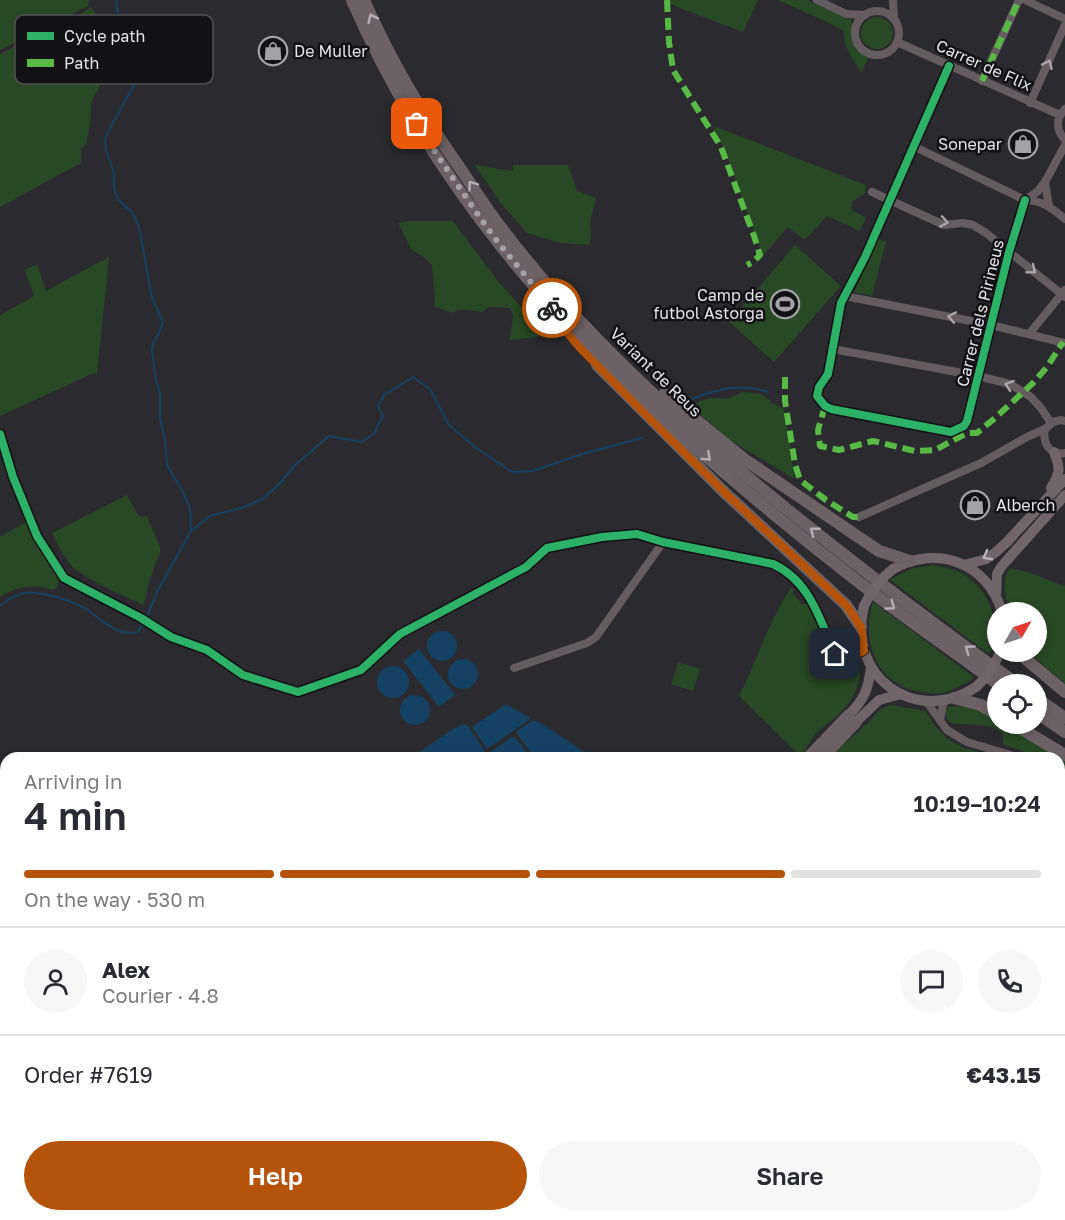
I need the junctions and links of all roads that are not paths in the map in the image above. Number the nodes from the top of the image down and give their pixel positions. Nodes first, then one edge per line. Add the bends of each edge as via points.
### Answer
1 (352, 0) edge
2 (364, 0) edge
3 (817, 0) edge
4 (891, 0) edge
5 (1019, 0) edge
6 (1025, 0) edge
7 (881, 11) junction
8 (846, 14) junction
9 (865, 15) junction
10 (894, 19) junction
11 (1065, 19) edge
12 (857, 25) junction
13 (1065, 25) edge
14 (897, 42) junction
15 (949, 66) junction
16 (982, 81) junction
17 (1030, 103) junction
18 (1063, 112) edge
19 (1065, 140) edge
20 (913, 146) junction
21 (1065, 146) edge
22 (1045, 182) junction
23 (872, 192) dead end
24 (1025, 200) junction
25 (890, 201) junction
26 (1049, 206) junction
27 (1065, 219) edge
28 (505, 233) junction
29 (1009, 252) junction
30 (1064, 294) edge
31 (845, 296) junction
32 (551, 305) junction
33 (991, 325) junction
34 (1029, 334) junction
35 (1064, 342) edge
36 (833, 349) junction
37 (978, 376) junction
38 (1064, 419) edge
39 (1047, 430) junction
40 (0, 434) edge
41 (1060, 453) edge
42 (1065, 478) edge
43 (1065, 495) edge
44 (1035, 511) junction
45 (859, 517) dead end
46 (663, 542) junction
47 (910, 561) junction
48 (964, 565) junction
49 (996, 596) junction
50 (998, 602) edge
51 (861, 627) junction
52 (864, 651) junction
53 (995, 662) edge
54 (1029, 662) edge
55 (871, 667) junction
56 (514, 668) dead end
57 (1003, 674) edge
58 (987, 676) edge
59 (1065, 692) edge
60 (901, 694) junction
61 (949, 699) junction
62 (926, 701) junction
63 (1047, 706) edge
64 (987, 709) edge
65 (852, 718) junction
66 (1065, 718) edge
67 (940, 720) junction
68 (1047, 720) edge
69 (1065, 732) edge
70 (1030, 734) edge
71 (815, 752) edge
72 (826, 752) edge
73 (1002, 752) edge
74 (1060, 752) edge

1 - 32 highway, Variant de Reus via 395,87 429,143 497,241
28 -> 2 highway, Variant de Reus via 438,138
3 - 8 street
4 - 7 street
4 - 10 street
5 - 16 street
6 - 11 street
7 - 9 street
7 - 10 street
8 - 9 street
8 - 12 street
9 - 12 street
10 - 14 street via 899,28
12 - 14 street via 857,39 868,52 885,53
17 -> 13 street
14 - 15 street, Carrer de Flix
15 - 16 street, Carrer de Flix
15 - 20 street
16 - 17 street, Carrer de Flix
17 - 18 street, Carrer de Flix
18 - 19 street via 1058,129
20 - 24 street
20 - 25 street
21 - 22 street
22 - 24 street
22 - 26 street
23 - 25 street
24 - 26 street
24 - 29 street, Carrer dels Pirineus
25 -> 29 street via 944,225 973,225
25 - 31 street
26 - 27 street
28 - 47 highway via 659,389 736,452 879,551
57 -> 28 highway, Variant de Reus via 860,568 737,469 593,334
29 -> 30 street
29 - 33 street, Carrer dels Pirineus
30 - 34 street
33 -> 31 street
31 - 36 street
32 - 51 highway via 556,320 581,349 723,491 846,605
32 -> 58 highway, Variant de Reus via 646,402 731,479 852,578
33 - 34 street
33 - 37 street, Carrer dels Pirineus
34 - 35 street
36 - 37 street
36 - 37 street, Carrer dels Pirineus via 828,374 817,396 825,406 940,430 951,432 964,426
39 -> 37 street via 1041,408 1031,397 1010,384
38 - 39 street
39 - 41 street via 1045,444
39 - 45 street
40 - 46 street via 37,536 64,578 171,637 207,650 243,675 298,692 361,670 400,634 526,567 547,548 637,534
41 - 44 main road via 1059,473
42 - 44 main road
43 - 49 main road via 1007,559 997,574
44 -> 48 main road via 986,559
46 - 52 street via 784,569 812,600 835,654 847,659
46 - 56 street via 596,637
47 - 48 main road via 935,558
47 - 51 main road, bridge via 893,569 875,586 864,606
48 - 49 main road via 982,578
49 - 50 main road
51 - 52 main road
52 - 55 main road
53 - 61 main road, bridge via 976,687
54 - 59 highway
55 - 60 main road
55 - 65 main road via 870,681
60 - 62 main road
60 - 65 main road via 879,700
61 - 62 main road
61 - 64 highway
61 - 67 street
62 - 67 street
63 - 66 highway
65 - 71 highway
65 - 72 highway
67 - 73 street via 947,730 967,741
68 - 69 highway
70 - 74 highway

